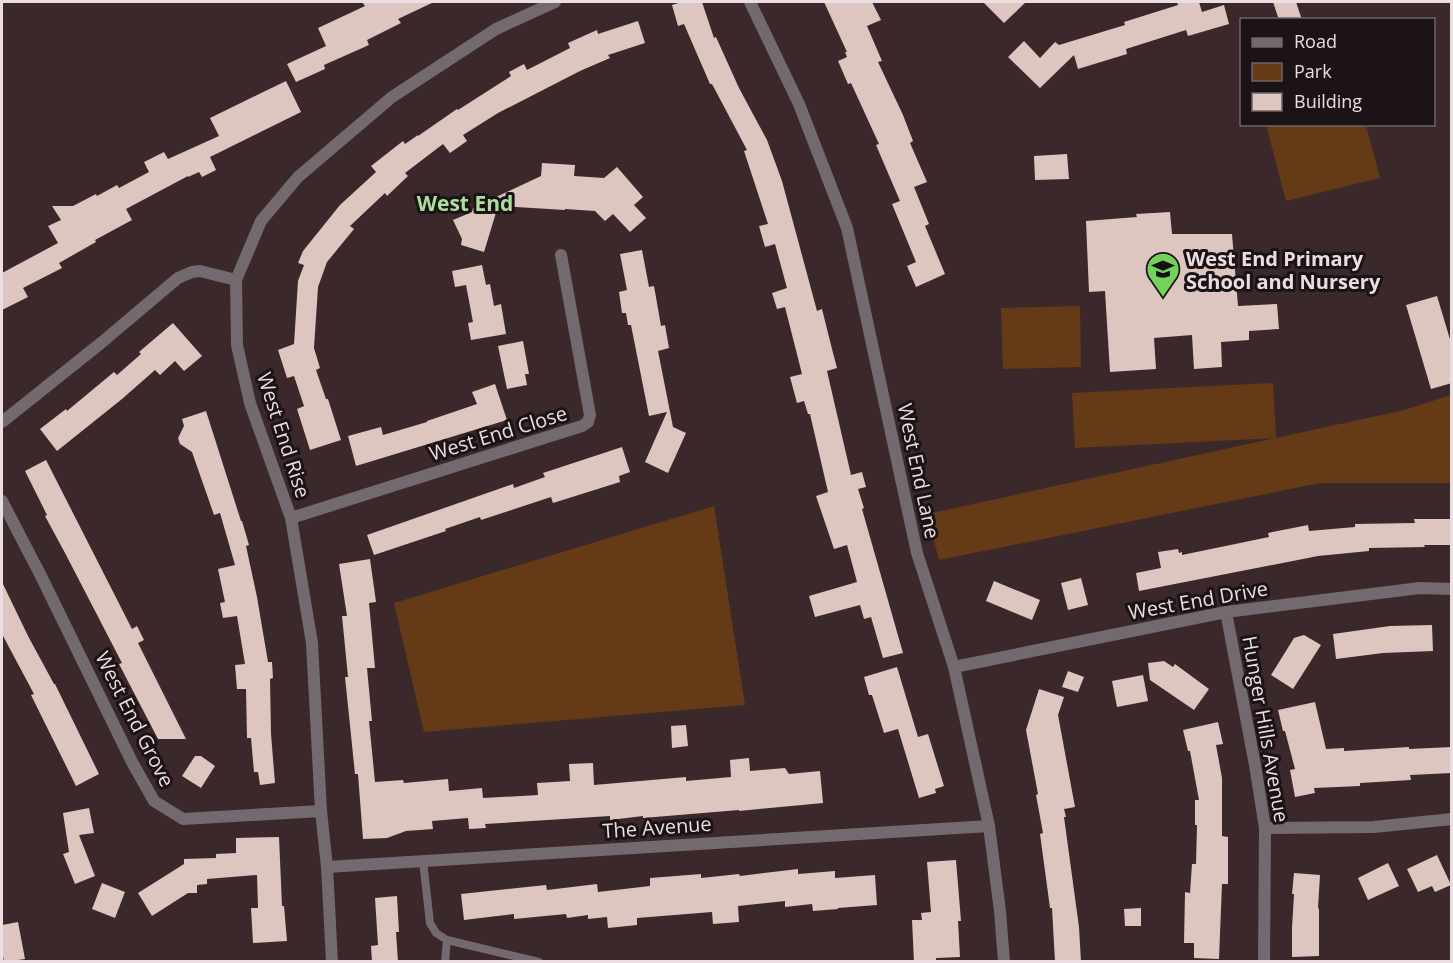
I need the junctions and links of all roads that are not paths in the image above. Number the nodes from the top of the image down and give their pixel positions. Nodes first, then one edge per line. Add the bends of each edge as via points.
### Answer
1 (555, 2) edge
2 (750, 2) edge
3 (561, 255) dead end
4 (236, 280) junction
5 (2, 422) edge
6 (2, 501) edge
7 (291, 518) junction
8 (1452, 589) edge
9 (1226, 612) junction
10 (954, 667) junction
11 (321, 811) junction
12 (1452, 819) edge
13 (989, 826) junction
14 (1265, 828) junction
15 (423, 861) junction
16 (327, 867) junction
17 (447, 940) junction
18 (332, 962) edge
19 (445, 962) edge
20 (539, 962) edge
21 (1004, 962) edge
22 (1264, 962) edge

1 - 4 street, West End Rise via 496,29 392,97 298,177 261,221
2 - 10 street, West End Lane via 799,105 847,228 917,553
3 - 7 street, West End Close via 590,415 588,422
4 - 5 street via 200,272 178,278
4 - 7 street, West End Rise via 237,345 250,403
6 - 11 street, West End Grove via 154,801 183,819
7 - 11 street, West End Rise via 312,643
8 - 9 street, West End Drive via 1420,588
9 - 10 street, West End Drive
9 - 14 street, Hunger Hills Avenue
10 - 13 street, West End Lane
11 - 16 street, West End Rise
12 - 14 street via 1374,827
13 - 15 street, The Avenue
13 - 21 street, West End Lane
14 - 22 street, Hunger Hills Avenue
15 - 16 street, The Avenue
15 - 17 lane via 430,923
16 - 18 street, West End Rise
17 - 19 lane
17 - 20 lane

